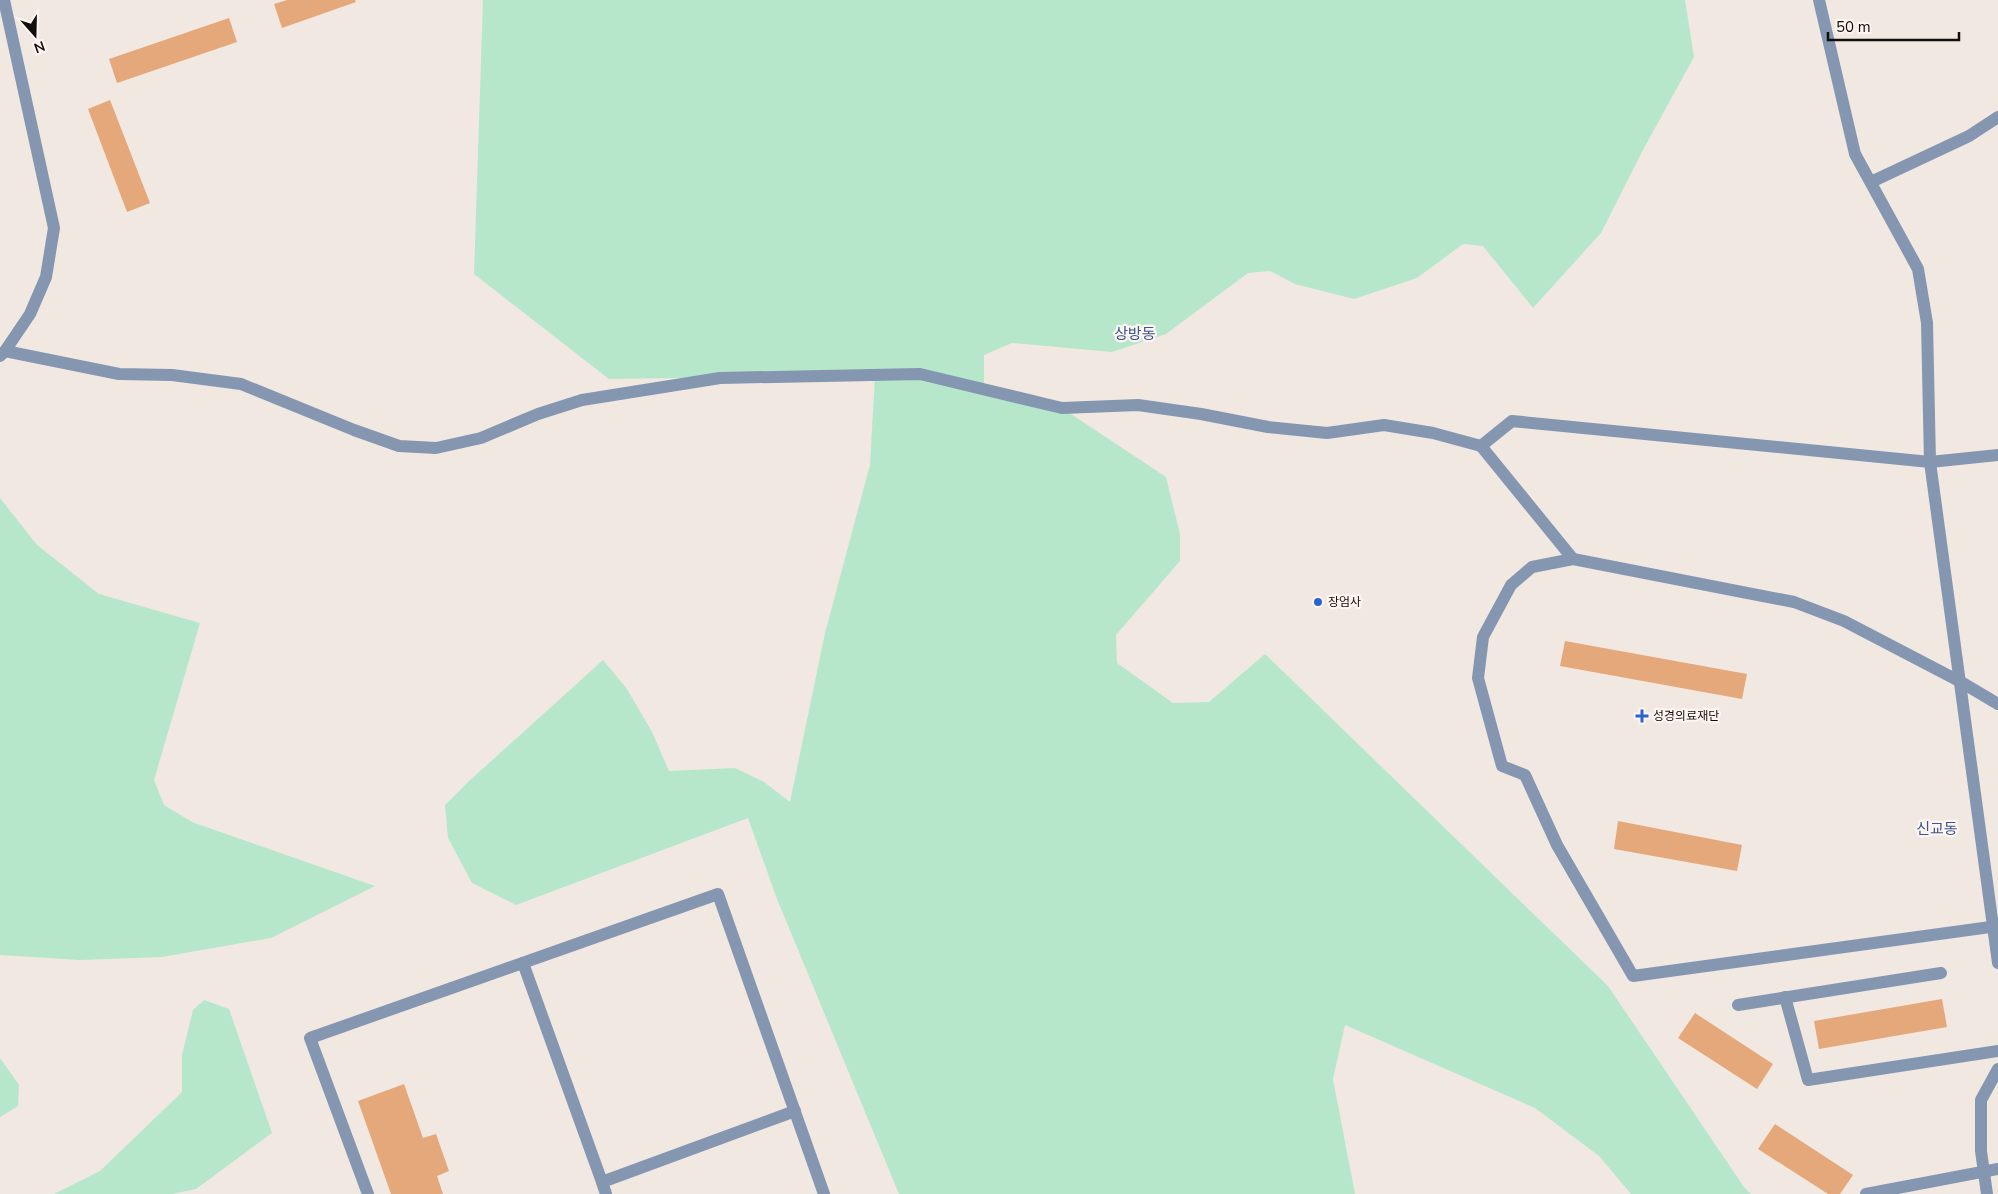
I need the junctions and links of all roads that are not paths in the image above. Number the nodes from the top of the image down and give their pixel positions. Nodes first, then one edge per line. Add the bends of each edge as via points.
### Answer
1 (4, 0) edge
2 (1819, 0) edge
3 (1998, 117) edge
4 (1871, 182) junction
5 (3, 353) edge
6 (1481, 446) junction
7 (1998, 455) edge
8 (1930, 462) junction
9 (1573, 559) junction
10 (1960, 682) junction
11 (1998, 704) edge
12 (1996, 927) edge
13 (523, 963) junction
14 (1998, 963) edge
15 (1941, 973) dead end
16 (1785, 998) junction
17 (1738, 1005) dead end
18 (1998, 1051) edge
19 (1998, 1069) edge
20 (795, 1111) junction
21 (1998, 1169) edge
22 (1983, 1172) junction
23 (602, 1182) junction
24 (368, 1194) edge
25 (606, 1194) edge
26 (824, 1194) edge
27 (1866, 1194) edge
28 (1988, 1194) edge

1 - 5 street via 54,228 46,276 30,314
2 - 4 street via 1855,154
3 - 4 street via 1969,136
4 - 8 street via 1918,269 1927,323
5 - 6 street via 119,374 172,375 241,384 399,446 436,448 481,438 582,400 720,378 920,374 1062,408 1138,405 1268,427 1327,433 1384,425 1433,433
6 - 8 street via 1512,421
6 - 9 street
7 - 8 street
8 - 10 street
9 - 10 street via 1794,602 1844,621
9 - 12 street via 1532,567 1511,585 1483,637 1478,678 1502,766 1525,775 1557,845 1633,976
10 - 11 street
10 - 12 street
12 - 14 street
13 - 20 street via 718,894
13 - 23 street
13 - 24 street via 310,1038
15 - 16 street
16 - 17 street
16 - 18 street via 1808,1080
19 - 22 street via 1982,1100
20 - 23 street
20 - 26 street
21 - 22 street
22 - 27 street
22 - 28 street
23 - 25 street

